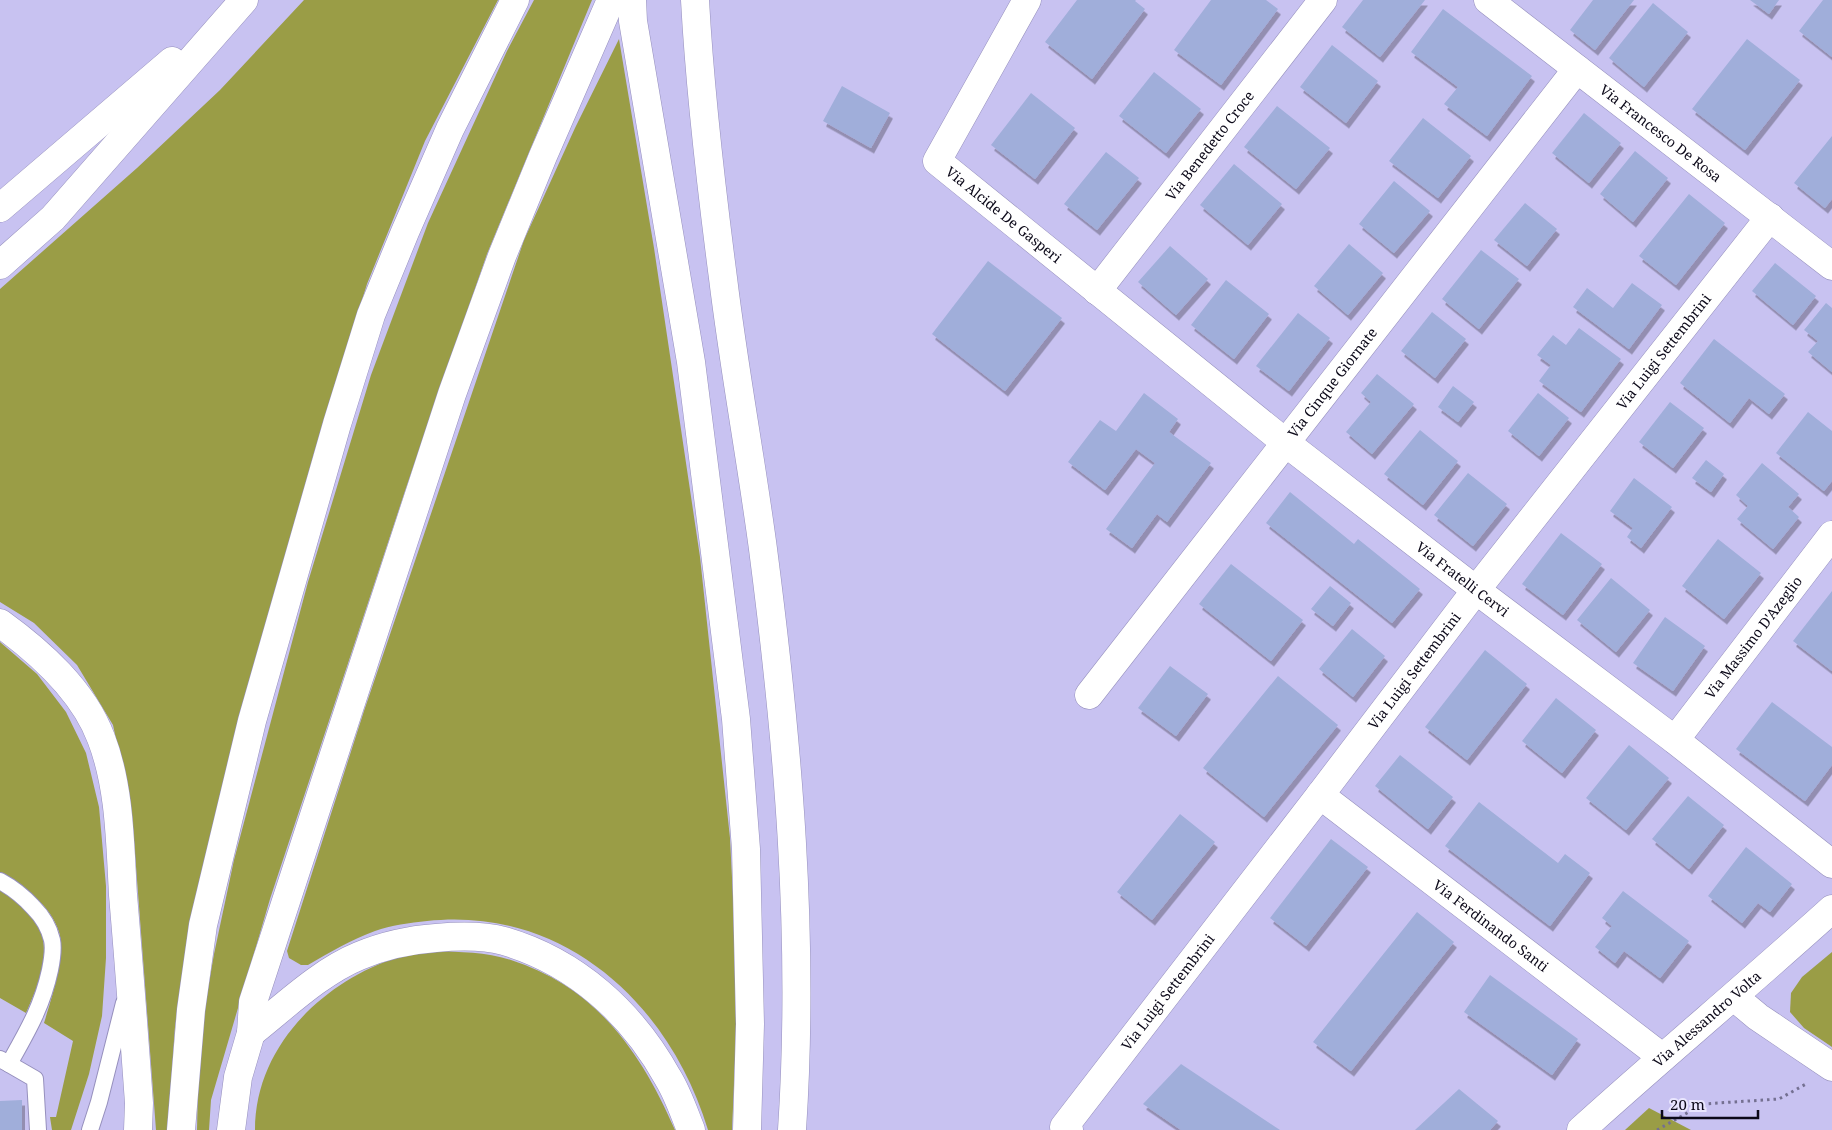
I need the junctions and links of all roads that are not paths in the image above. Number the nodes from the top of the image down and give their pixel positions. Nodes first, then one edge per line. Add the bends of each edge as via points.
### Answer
1 (244, 0) edge
2 (515, 0) edge
3 (611, 0) edge
4 (632, 0) edge
5 (695, 0) edge
6 (1027, 0) edge
7 (1322, 0) edge
8 (1488, 0) edge
9 (1577, 69) junction
10 (0, 208) edge
11 (1770, 217) junction
12 (0, 265) edge
13 (1832, 266) edge
14 (1097, 291) junction
15 (1286, 443) junction
16 (1832, 535) edge
17 (1476, 590) junction
18 (0, 623) edge
19 (1089, 696) dead end
20 (1675, 740) junction
21 (1320, 795) junction
22 (1832, 864) edge
23 (0, 881) edge
24 (1832, 909) edge
25 (130, 981) junction
26 (1734, 997) junction
27 (252, 1033) junction
28 (1662, 1056) junction
29 (4, 1062) edge
30 (1826, 1063) edge
31 (1066, 1128) edge
32 (38, 1130) edge
33 (90, 1130) edge
34 (138, 1130) edge
35 (181, 1130) edge
36 (231, 1130) edge
37 (691, 1130) edge
38 (747, 1130) edge
39 (792, 1130) edge
40 (1581, 1130) edge

1 - 10 main road
1 - 12 main road via 53,218
2 - 35 main road via 450,129 405,232 371,315 337,424 252,721 203,925 190,1010
3 - 27 main road via 502,256 452,394 253,1002
4 - 38 main road via 691,362 736,719 746,850 750,1024
5 - 39 main road via 705,126 723,279 762,548 787,766 796,980
6 - 14 main road, Via Alcide De Gasperi via 937,162
7 - 14 main road, Via Benedetto Croce
8 - 9 main road, Via Francesco De Rosa
9 - 11 main road, Via Francesco De Rosa
9 - 15 main road, Via Cinque Giornate
11 - 13 main road, Via Francesco De Rosa
11 - 17 main road, Via Luigi Settembrini
14 - 15 main road, Via Fratelli Cervi
15 - 17 main road, Via Fratelli Cervi
15 - 19 main road, Via Cinque Giornate
16 - 20 main road, Via Massimo D'Azeglio
17 - 20 main road, Via Fratelli Cervi
17 - 21 main road, Via Luigi Settembrini
18 - 25 main road via 56,670 81,700 101,737 111,773 118,820
20 - 22 main road, Via Fratelli Cervi
21 - 28 main road, Via Ferdinando Santi
21 - 31 main road, Via Luigi Settembrini
23 - 29 lane via 27,900 48,928 53,942 46,992 35,1017
24 - 26 main road, Via Alessandro Volta
25 - 33 lane
25 - 34 main road
26 - 28 main road, Via Alessandro Volta
26 - 30 main road
27 - 36 main road via 238,1077
27 - 37 main road via 322,978 357,956 390,944 424,939 462,936 502,941 539,954 579,976 614,1004 642,1037 669,1079
28 - 40 main road, Via Alessandro Volta
29 - 32 lane via 35,1079

